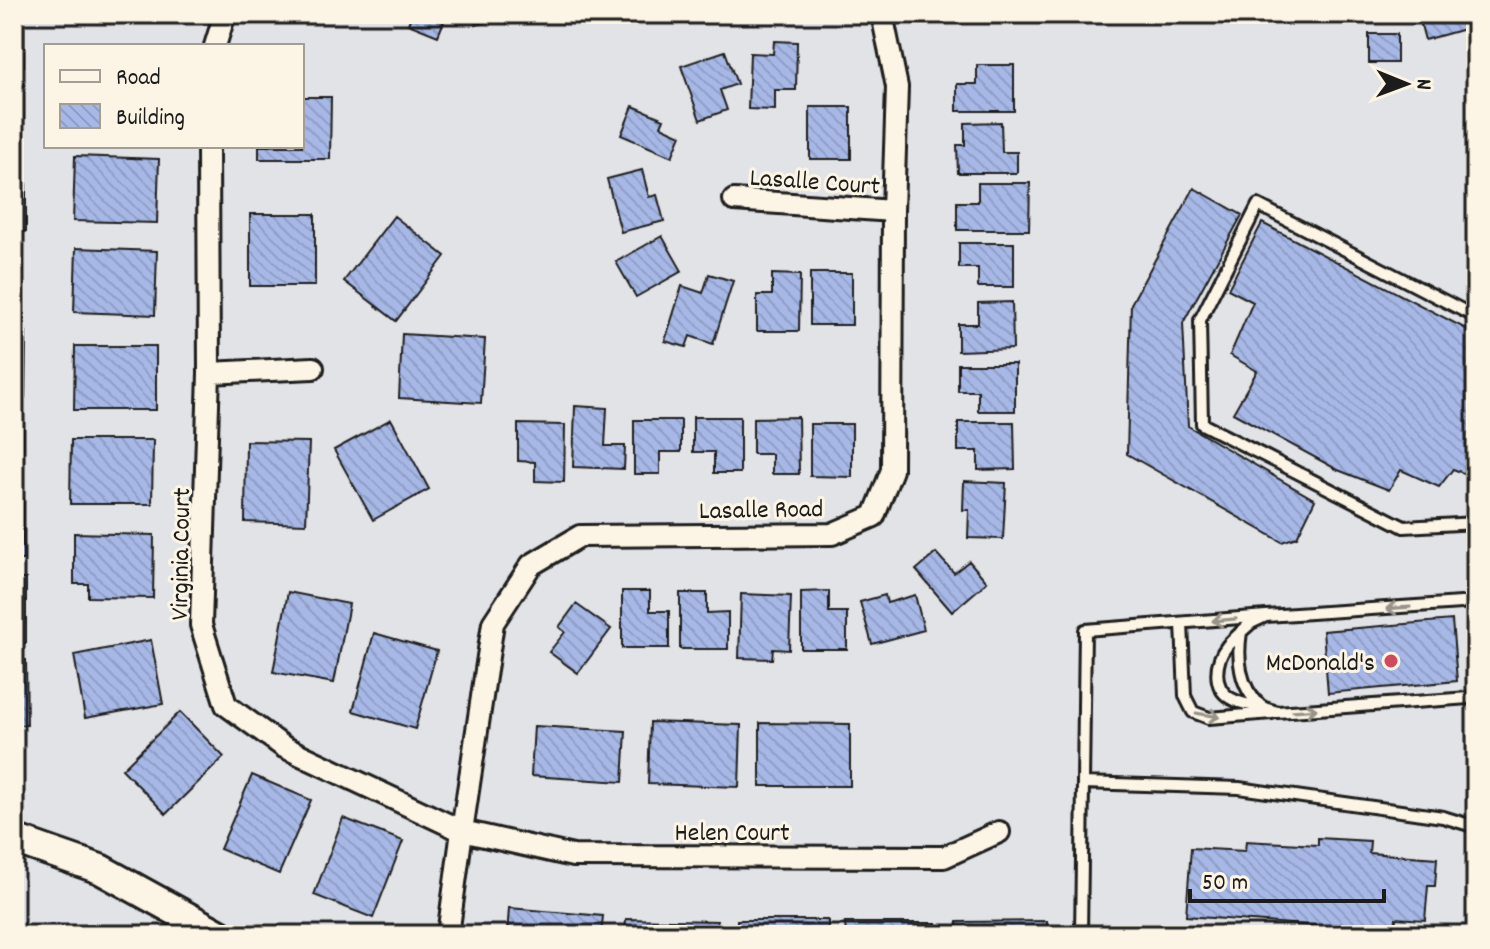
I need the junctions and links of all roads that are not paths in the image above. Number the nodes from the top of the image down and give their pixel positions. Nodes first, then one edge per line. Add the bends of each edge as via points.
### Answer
1 (882, 14) edge
2 (224, 17) dead end
3 (216, 44) edge
4 (208, 148) edge
5 (734, 200) dead end
6 (893, 211) junction
7 (1476, 304) edge
8 (313, 368) dead end
9 (209, 373) junction
10 (1476, 523) edge
11 (1476, 602) edge
12 (1266, 616) junction
13 (1182, 623) junction
14 (1241, 632) junction
15 (1476, 695) edge
16 (1261, 707) junction
17 (1277, 712) junction
18 (1083, 783) junction
19 (1476, 827) edge
20 (462, 831) junction
21 (999, 832) dead end
22 (14, 839) edge
23 (220, 935) edge
24 (448, 935) edge
25 (1081, 935) edge

1 - 6 street, Lasalle Road via 897,87
2 - 3 street
4 - 9 street, Virginia Court
5 - 6 street, Lasalle Court
6 - 20 street, Lasalle Road via 892,470 874,516 832,534 580,536 531,565 493,623
7 - 10 lane via 1470,314 1258,205 1200,320 1202,424 1404,527
8 - 9 street
9 - 20 street, Virginia Court via 201,625 226,705 284,747
11 -> 12 lane
12 -> 13 lane
12 - 14 lane
13 -> 17 lane via 1185,696 1193,712 1209,718
13 - 18 lane via 1085,630
14 - 16 lane via 1240,670
14 - 16 lane via 1216,667 1218,684 1227,697
17 -> 15 lane
16 - 17 lane
18 - 19 lane via 1239,788 1443,817
18 - 25 lane
20 - 21 street, Helen Court via 573,856 913,857 944,857
20 - 24 street, Lasalle Road
22 - 23 main road via 100,869

